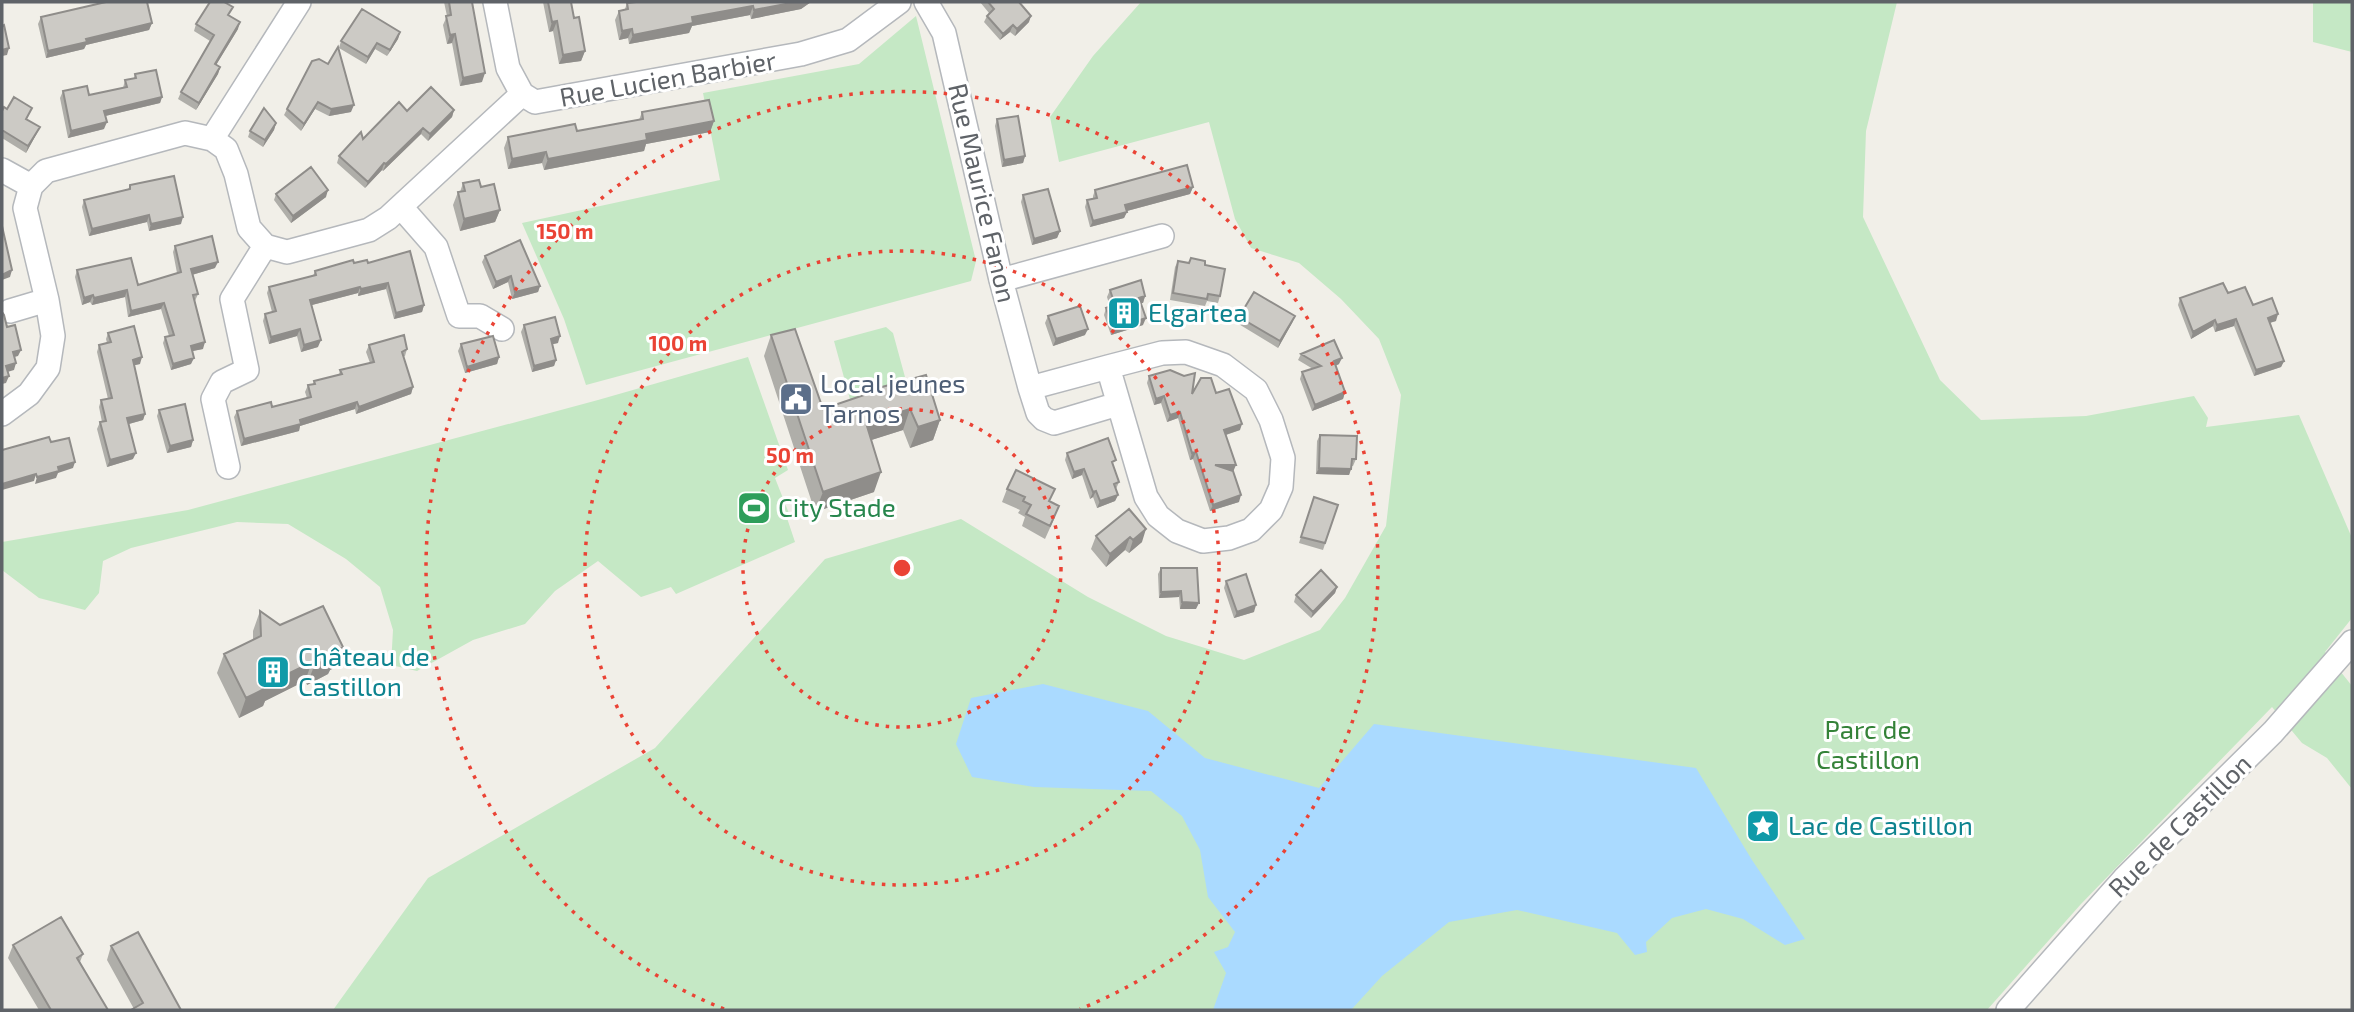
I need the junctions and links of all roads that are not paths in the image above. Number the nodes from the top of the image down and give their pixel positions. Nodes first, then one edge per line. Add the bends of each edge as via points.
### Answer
1 (299, 2) edge
2 (495, 2) edge
3 (899, 2) edge
4 (926, 2) edge
5 (522, 94) junction
6 (212, 139) junction
7 (2, 170) edge
8 (31, 186) junction
9 (401, 207) junction
10 (1162, 236) dead end
11 (265, 246) junction
12 (1001, 280) junction
13 (47, 300) junction
14 (10, 310) dead end
15 (502, 329) dead end
16 (1108, 368) junction
17 (1030, 388) junction
18 (1118, 404) junction
19 (2, 414) edge
20 (228, 467) dead end
21 (2352, 642) edge
22 (2008, 1010) edge

1 - 6 street
2 - 5 street, Rue Lucien Barbier via 508,68
3 - 5 street, Rue Lucien Barbier via 848,40 801,54 551,101 535,102
4 - 12 street, Rue Maurice Fanon via 944,33
5 - 9 street
6 - 8 street via 185,133 46,171
6 - 11 street via 226,149 249,228
7 - 8 street
8 - 13 street via 25,208
9 - 11 street via 369,230 287,251
9 - 15 street via 436,247 459,316 480,316
10 - 12 street
11 - 20 street via 232,299 247,370 222,382 213,399
12 - 17 street, Rue Maurice Fanon
13 - 14 street
13 - 19 street via 52,336 48,368 29,394
16 - 17 street
16 - 18 street
16 - 18 street via 1162,353 1186,352 1223,365 1256,390 1283,458 1281,486 1271,510 1251,530 1229,538 1203,541 1177,531 1158,516 1146,497
17 - 18 street, Rue Maurice Fanon via 1038,412 1054,423
21 - 22 street, Rue de Castillon via 2273,732 2124,879

